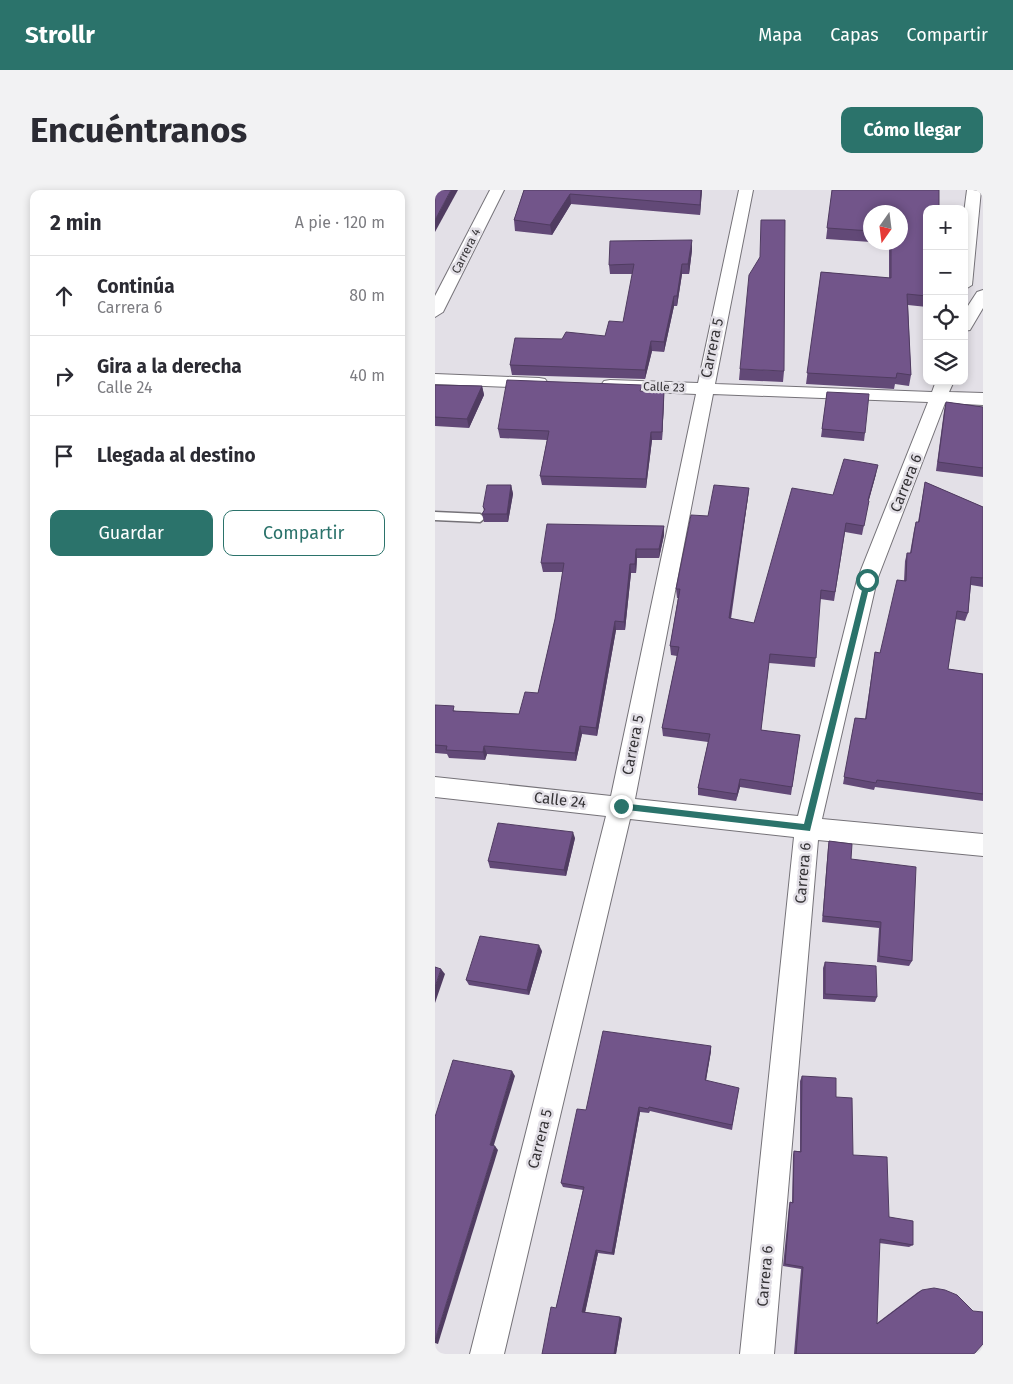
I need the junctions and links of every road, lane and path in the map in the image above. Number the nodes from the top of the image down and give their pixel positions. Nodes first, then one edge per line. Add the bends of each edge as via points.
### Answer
1 (497, 190) edge
2 (746, 190) edge
3 (974, 190) edge
4 (968, 250) edge
5 (983, 295) edge
6 (435, 312) edge
7 (968, 319) edge
8 (435, 379) edge
9 (554, 384) edge
10 (594, 385) edge
11 (704, 389) junction
12 (942, 390) edge
13 (983, 400) edge
14 (435, 516) edge
15 (480, 518) dead end
16 (435, 787) edge
17 (621, 806) junction
18 (807, 828) junction
19 (983, 845) edge
20 (487, 1354) edge
21 (757, 1354) edge

1 - 6 street, Carrera 4
2 - 11 street, Carrera 5
3 - 4 street
5 - 7 street
8 - 9 street
10 - 11 street, Calle 23
11 - 12 street, Calle 23
11 - 17 street, Carrera 5
12 - 13 street, Calle 23
12 - 18 street, Carrera 6 via 867,580
14 - 15 lane
16 - 17 street, Calle 24
17 - 18 street, Calle 24
17 - 20 street, Carrera 5
18 - 19 street, Calle 24
18 - 21 street, Carrera 6

